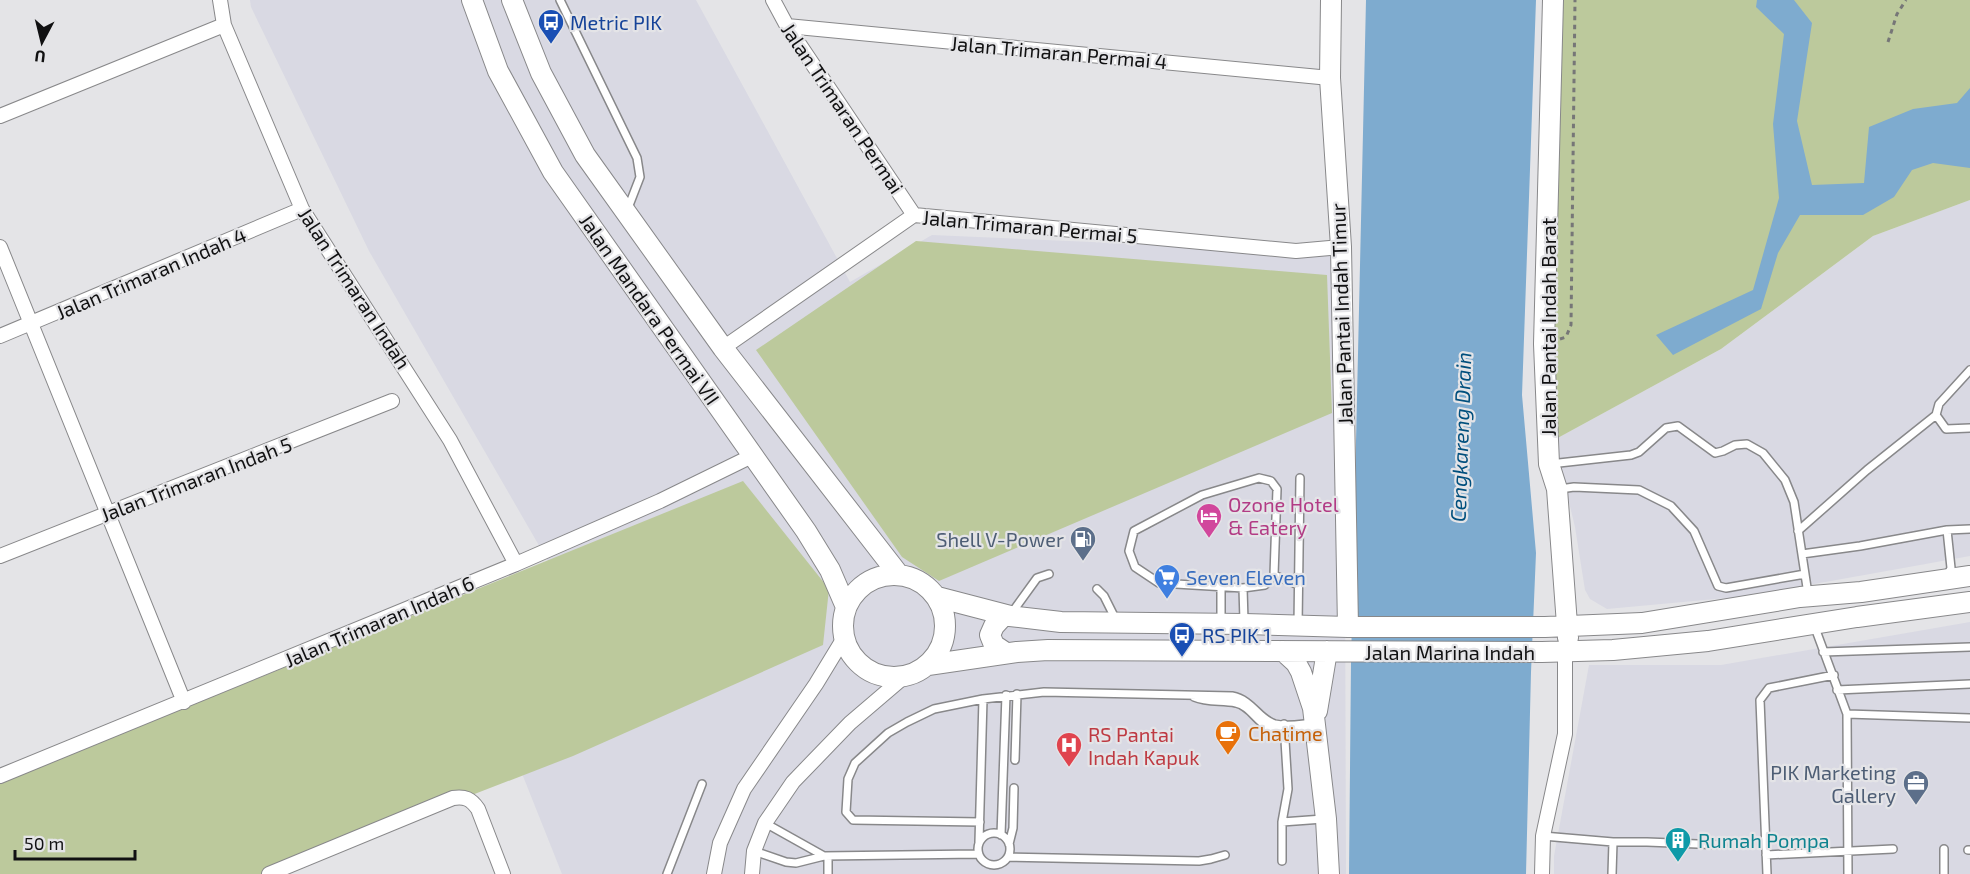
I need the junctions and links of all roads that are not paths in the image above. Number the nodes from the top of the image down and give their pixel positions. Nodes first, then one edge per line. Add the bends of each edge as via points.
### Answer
1 (220, 0) edge
2 (472, 0) edge
3 (512, 0) edge
4 (560, 0) edge
5 (773, 0) edge
6 (1331, 0) edge
7 (1553, 0) edge
8 (224, 25) junction
9 (787, 26) junction
10 (1330, 78) junction
11 (0, 116) edge
12 (302, 209) junction
13 (626, 212) junction
14 (914, 215) junction
15 (0, 247) edge
16 (1341, 247) junction
17 (31, 323) junction
18 (0, 336) edge
19 (723, 348) junction
20 (1970, 370) edge
21 (392, 401) dead end
22 (1936, 415) junction
23 (1970, 428) edge
24 (754, 454) junction
25 (1549, 464) junction
26 (1300, 478) dead end
27 (1557, 489) junction
28 (108, 513) junction
29 (1970, 529) edge
30 (1947, 530) junction
31 (1798, 531) junction
32 (1802, 554) junction
33 (0, 556) edge
34 (516, 564) junction
35 (1049, 574) dead end
36 (1805, 574) junction
37 (899, 575) junction
38 (1274, 575) junction
39 (1946, 578) junction
40 (1969, 582) edge
41 (1298, 585) junction
42 (1221, 587) junction
43 (1244, 588) junction
44 (1097, 589) dead end
45 (1809, 596) junction
46 (937, 597) junction
47 (1970, 602) edge
48 (846, 607) junction
49 (1007, 615) junction
50 (1118, 624) junction
51 (1221, 624) junction
52 (1244, 624) junction
53 (1814, 624) junction
54 (1611, 625) junction
55 (1298, 626) junction
56 (1349, 627) junction
57 (1566, 627) junction
58 (844, 638) junction
59 (1970, 647) edge
60 (1613, 650) junction
61 (1283, 651) junction
62 (1327, 651) junction
63 (1565, 652) junction
64 (1823, 652) junction
65 (1006, 653) junction
66 (928, 665) junction
67 (1834, 675) junction
68 (905, 676) junction
69 (1970, 684) edge
70 (1837, 690) junction
71 (1017, 694) junction
72 (1006, 695) junction
73 (983, 699) junction
74 (184, 702) junction
75 (1847, 714) junction
76 (1970, 718) edge
77 (1284, 727) junction
78 (1316, 728) junction
79 (1285, 738) junction
80 (1015, 760) dead end
81 (0, 776) edge
82 (702, 784) dead end
83 (1014, 788) dead end
84 (1326, 819) junction
85 (980, 822) junction
86 (1282, 822) junction
87 (765, 824) junction
88 (1001, 835) junction
89 (1542, 836) junction
90 (979, 842) junction
91 (1612, 842) junction
92 (1009, 844) junction
93 (1723, 845) dead end
94 (1893, 849) dead end
95 (1944, 849) dead end
96 (1849, 850) junction
97 (753, 851) junction
98 (978, 854) junction
99 (1226, 855) dead end
100 (1766, 855) junction
101 (826, 856) junction
102 (1008, 857) junction
103 (1282, 861) dead end
104 (269, 874) edge
105 (503, 874) edge
106 (668, 874) edge
107 (714, 874) edge
108 (752, 874) edge
109 (828, 874) edge
110 (1329, 874) edge
111 (1542, 874) edge
112 (1612, 874) edge
113 (1767, 874) edge
114 (1848, 874) edge
115 (1944, 874) edge

1 - 8 street, Jalan Trimaran Indah
2 - 24 main road, Jalan Mandara Permai VII via 498,71 553,172
3 - 13 main road, Jalan Mandara Permai VII via 541,73 579,144
4 - 13 lane via 637,158 639,177
5 - 9 street, Jalan Trimaran Permai
6 - 10 main road, Jalan Pantai Indah Timur
7 - 25 main road, Jalan Pantai Indah Barat via 1544,344
8 - 11 street
8 - 12 street, Jalan Trimaran Indah
9 - 10 street, Jalan Trimaran Permai 4
9 - 14 street, Jalan Trimaran Permai
10 - 16 main road, Jalan Pantai Indah Timur
12 - 17 street, Jalan Trimaran Indah 4
12 - 34 street, Jalan Trimaran Indah via 450,440
13 - 19 main road, Jalan Mandara Permai VII
14 - 16 street, Jalan Trimaran Permai 5 via 1296,251
14 - 19 street, Jalan Trimaran Permai 5
15 - 17 street
16 - 56 main road, Jalan Pantai Indah Timur
17 - 18 street, Jalan Trimaran Indah 4
17 - 28 street
19 - 37 main road, Jalan Mandara Permai VII
20 - 22 lane via 1939,404
21 - 28 street, Jalan Trimaran Indah 5
22 - 23 lane via 1946,429
22 - 31 lane
24 - 34 street, Jalan Trimaran Indah 6 via 660,501
24 - 48 main road, Jalan Mandara Permai VII via 807,531
25 - 27 main road, Jalan Pantai Indah Barat
25 - 31 lane via 1631,455 1671,426 1678,426 1715,453 1747,444 1763,453 1785,480 1794,502
26 - 41 lane
27 - 36 lane via 1639,490 1671,506 1694,531 1718,586 1726,588
27 - 57 main road, Jalan Pantai Indah Barat
28 - 33 street, Jalan Trimaran Indah 5
28 - 74 street
29 - 30 lane
30 - 32 lane
30 - 39 lane via 1951,568
31 - 32 lane
32 - 36 lane
34 - 74 street, Jalan Trimaran Indah 6
35 - 49 lane via 1037,578
36 - 45 lane
37 - 46 main road via 914,578
37 - 48 main road via 867,582
38 - 41 lane
38 - 42 lane via 1277,489 1266,479 1202,495 1134,531 1129,551 1135,567 1159,584
38 - 43 lane via 1265,585
39 - 40 main road, Jalan Marina Indah
39 - 45 main road, Jalan Marina Indah
41 - 55 lane
42 - 43 lane
42 - 51 lane
43 - 52 lane
44 - 50 lane
45 - 54 main road, Jalan Marina Indah
46 - 49 main road, Jalan Marina Indah
46 - 66 main road via 945,614 946,633 940,651
47 - 53 main road, Jalan Marina Indah
48 - 58 main road
49 - 50 main road, Jalan Marina Indah
49 - 65 main road via 990,634 994,645
50 - 51 main road, Jalan Marina Indah
51 - 52 main road, Jalan Marina Indah
52 - 55 main road, Jalan Marina Indah
53 - 60 main road, Jalan Marina Indah via 1708,641
53 - 64 lane
54 - 57 main road, Jalan Marina Indah
54 - 60 main road via 1604,640
55 - 56 main road, Jalan Marina Indah
56 - 57 main road, Jalan Marina Indah
57 - 63 main road, Jalan Pantai Indah Barat
58 - 68 main road via 852,656 867,669 885,676
58 - 107 street via 744,789 720,843
59 - 64 lane
60 - 63 main road, Jalan Marina Indah
61 - 62 main road, Jalan Marina Indah
61 - 65 main road, Jalan Marina Indah
61 - 78 main road via 1301,672
62 - 63 main road, Jalan Marina Indah
62 - 78 main road
63 - 89 street via 1565,734
64 - 67 lane
65 - 66 main road, Jalan Marina Indah
66 - 68 main road
67 - 70 lane
67 - 100 lane via 1769,688 1760,700
68 - 87 street via 850,723 793,782
69 - 70 lane
70 - 75 lane
71 - 72 lane
71 - 77 lane via 1240,697 1268,721
71 - 80 lane
72 - 73 lane
72 - 88 lane
73 - 85 lane
73 - 85 lane via 934,709 888,733 855,763 846,797 846,812 854,820
74 - 81 street, Jalan Trimaran Indah 6
75 - 76 lane
75 - 96 lane
77 - 78 lane
77 - 79 lane
78 - 79 lane
78 - 84 main road
79 - 86 lane via 1288,789
82 - 106 lane
83 - 92 lane
84 - 86 lane
84 - 110 main road
85 - 90 lane
86 - 103 lane
87 - 97 street
87 - 101 lane
88 - 90 lane via 989,834
88 - 92 lane
89 - 91 lane
89 - 111 street
90 - 98 lane
91 - 93 lane
91 - 112 lane
92 - 102 lane
94 - 96 lane
95 - 115 lane
96 - 100 lane
96 - 114 lane
97 - 101 lane via 796,863
97 - 108 street
98 - 101 lane
98 - 102 lane via 993,866
99 - 102 lane via 1199,861
100 - 113 lane
101 - 109 lane
104 - 105 street via 453,798 466,798 478,809

